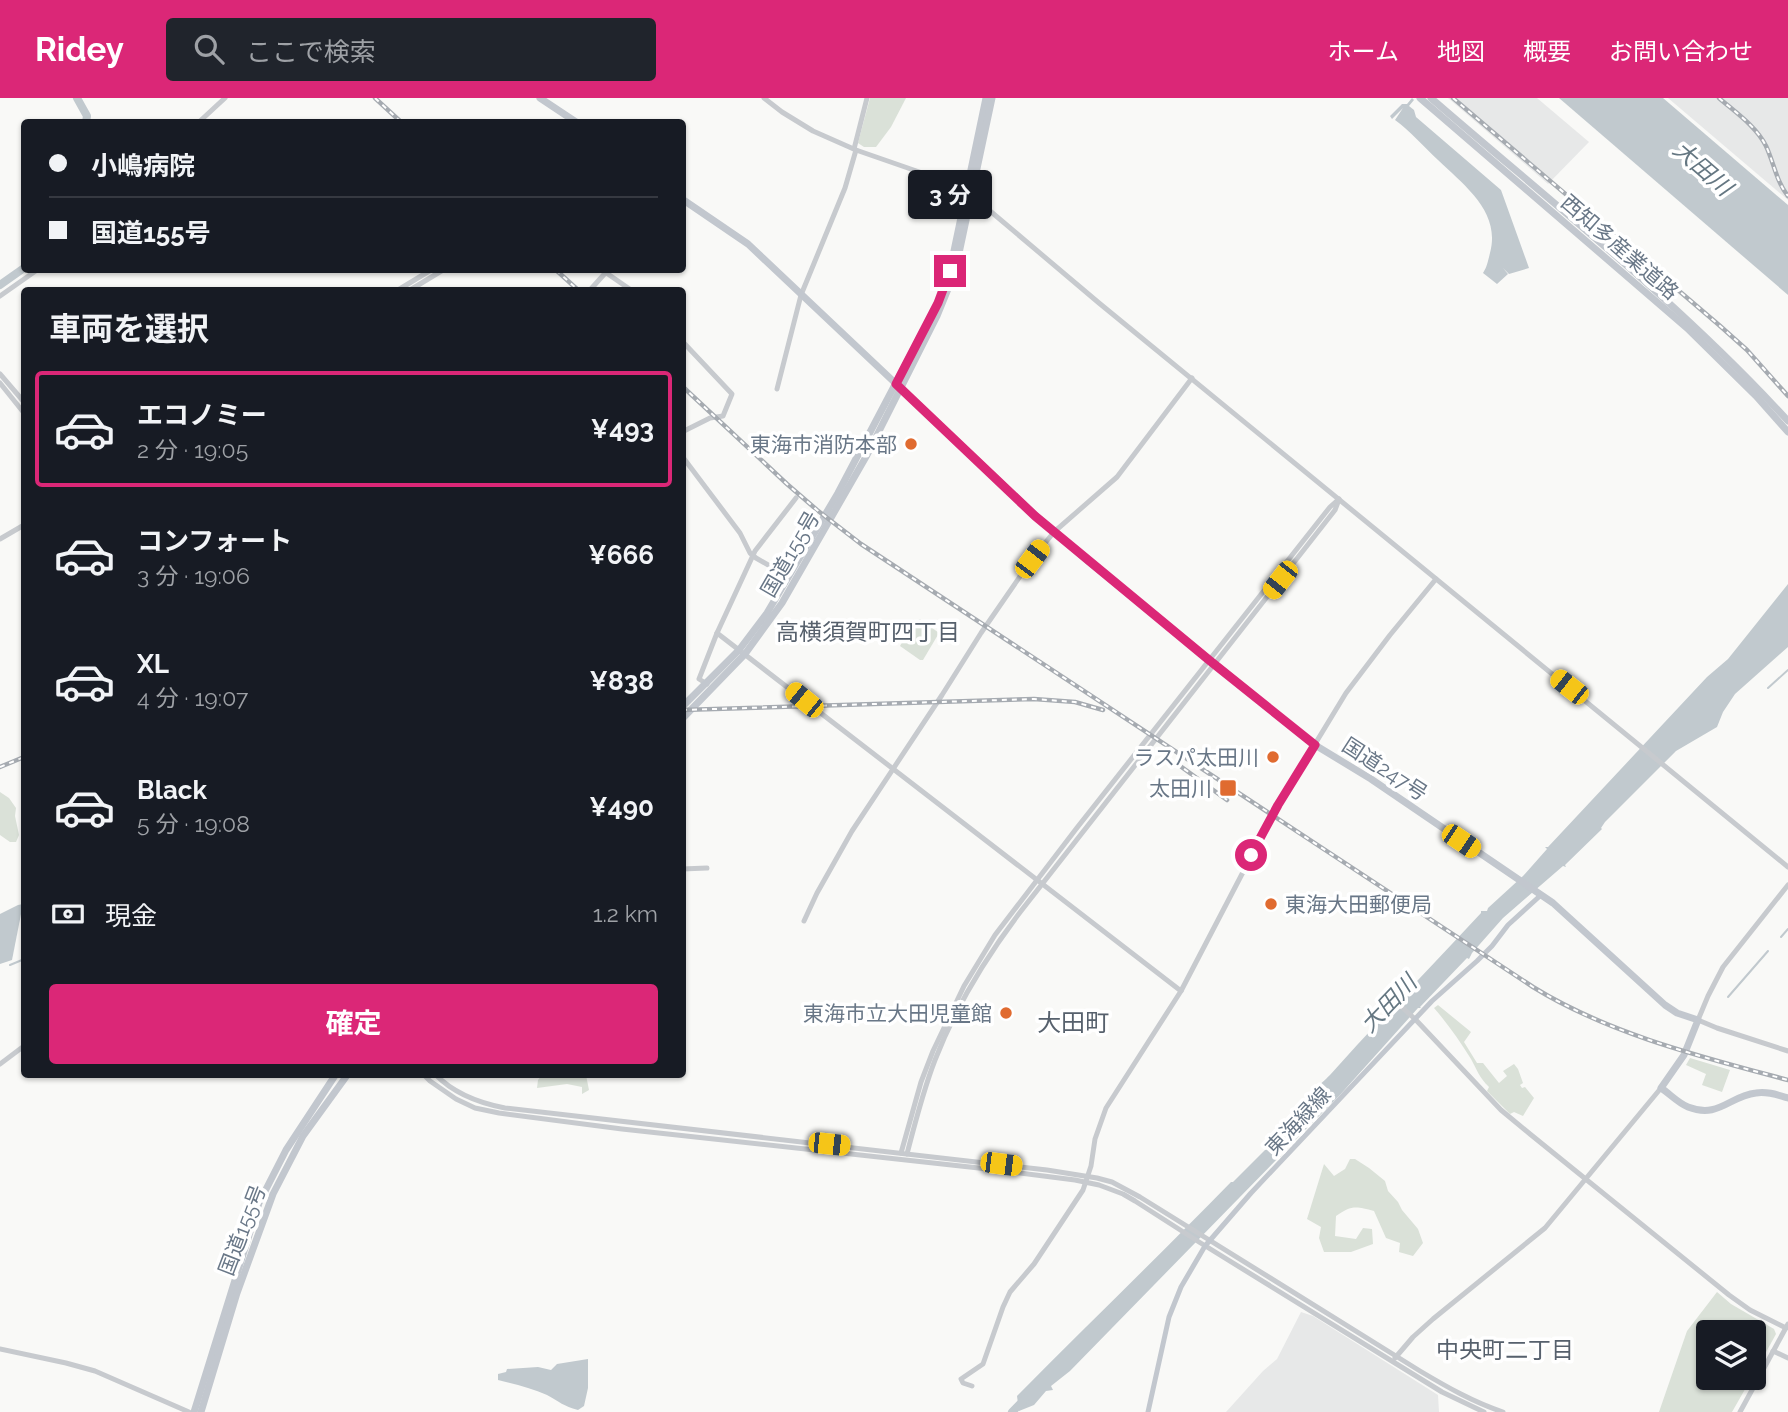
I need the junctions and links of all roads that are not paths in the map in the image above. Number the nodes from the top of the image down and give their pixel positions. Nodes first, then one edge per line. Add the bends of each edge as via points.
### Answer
1 (225, 98) edge
2 (540, 98) edge
3 (764, 98) edge
4 (867, 98) edge
5 (986, 98) edge
6 (992, 98) edge
7 (1420, 98) edge
8 (1431, 98) edge
9 (203, 119) edge
10 (572, 119) edge
11 (855, 149) junction
12 (969, 195) junction
13 (686, 202) edge
14 (33, 273) edge
15 (426, 273) edge
16 (438, 273) edge
17 (604, 273) edge
18 (609, 273) edge
19 (403, 287) edge
20 (415, 287) edge
21 (593, 287) edge
22 (627, 287) edge
23 (801, 295) junction
24 (0, 296) edge
25 (686, 345) edge
26 (0, 374) edge
27 (1192, 378) junction
28 (0, 383) edge
29 (898, 386) junction
30 (777, 389) dead end
31 (21, 398) edge
32 (21, 409) edge
33 (1788, 421) edge
34 (686, 430) edge
35 (1788, 432) edge
36 (686, 461) edge
37 (796, 498) dead end
38 (1339, 499) junction
39 (21, 527) edge
40 (1054, 531) junction
41 (0, 539) edge
42 (753, 555) junction
43 (789, 577) junction
44 (1436, 579) junction
45 (717, 633) junction
46 (742, 652) junction
47 (1212, 662) junction
48 (707, 684) junction
49 (686, 704) edge
50 (686, 715) edge
51 (1315, 745) junction
52 (893, 768) junction
53 (1788, 867) edge
54 (707, 868) dead end
55 (686, 869) edge
56 (1037, 879) junction
57 (1043, 884) junction
58 (1788, 885) edge
59 (1538, 893) junction
60 (804, 922) dead end
61 (1181, 991) junction
62 (1396, 1001) dead end
63 (1414, 1018) junction
64 (1699, 1020) junction
65 (21, 1048) edge
66 (1788, 1051) edge
67 (0, 1064) edge
68 (333, 1078) edge
69 (345, 1078) edge
70 (429, 1078) edge
71 (440, 1078) edge
72 (1661, 1088) junction
73 (1788, 1098) edge
74 (904, 1153) junction
75 (903, 1159) junction
76 (1088, 1179) junction
77 (1586, 1180) junction
78 (1184, 1228) junction
79 (1207, 1239) junction
80 (1205, 1246) junction
81 (1787, 1326) edge
82 (0, 1349) edge
83 (1773, 1351) junction
84 (1788, 1357) edge
85 (1394, 1359) junction
86 (972, 1386) dead end
87 (192, 1412) edge
88 (201, 1412) edge
89 (1148, 1412) edge
90 (1484, 1412) edge
91 (1503, 1412) edge
92 (1740, 1412) edge

1 - 9 street
2 - 10 highway
3 - 11 street via 813,131
4 - 11 street
5 - 12 highway, 国道155号
6 - 12 highway, 国道155号
7 - 35 highway, 西知多産業道路 via 1687,328
8 - 33 highway, 西知多産業道路 via 1684,316
11 - 12 street
11 - 23 street via 845,188
12 - 27 street
12 - 29 highway, 国道155号 via 948,279
13 - 23 highway via 748,244
14 - 24 street
15 - 19 street
16 - 20 street
17 - 21 street
18 - 22 street
23 - 29 highway
23 - 30 street
25 - 34 street via 732,394 723,416
26 - 31 street
27 - 38 street
27 - 40 street via 1117,477
28 - 32 street
29 - 40 highway, 国道247号
29 - 43 highway, 国道155号
29 - 46 highway, 国道155号 via 867,455 782,603
36 - 42 street
37 - 42 street
38 - 44 street
38 - 47 street via 1335,510
39 - 41 street
40 - 47 highway, 国道247号
40 - 52 street
42 - 43 street
42 - 45 street
43 - 46 highway, 国道155号
44 - 51 street via 1357,677
44 - 53 street
45 - 46 street
45 - 48 street via 699,679
46 - 48 highway, 国道155号
46 - 50 highway, 国道155号
46 - 52 street
47 - 51 highway, 国道247号
47 - 56 street
47 - 57 street
48 - 49 highway, 国道155号
51 - 59 highway, 国道247号
51 - 61 street via 1262,834
52 - 56 street
52 - 60 street via 852,831
54 - 55 street
56 - 57 street
56 - 74 street via 995,935 957,998 921,1082
57 - 61 street
57 - 74 street via 985,962 954,1017
58 - 64 street via 1723,967
59 - 63 main road, 東海緑線 via 1492,946
59 - 64 highway, 国道247号 via 1665,1005
61 - 76 street via 1106,1108
62 - 63 street
63 - 77 street via 1501,1110
63 - 79 main road, 東海緑線
64 - 66 street
64 - 72 highway via 1684,1055
65 - 67 street
68 - 87 highway, 国道155号 via 286,1150 260,1203
69 - 88 highway, 国道155号 via 303,1136 273,1194
70 - 75 street via 466,1104 499,1113
71 - 74 street via 483,1103 505,1108
72 - 73 highway via 1685,1106 1703,1110 1757,1093
72 - 77 street
74 - 75 street
74 - 76 street
75 - 76 street
76 - 78 street
76 - 86 street via 1010,1293 983,1364 961,1379
77 - 81 street via 1730,1295
77 - 85 street via 1545,1228 1412,1337
78 - 79 street
78 - 80 street
79 - 80 main road, 東海緑線
79 - 85 street
80 - 85 street
80 - 89 main road, 東海緑線 via 1169,1317
81 - 83 street
82 - 87 street via 95,1371
83 - 84 street
83 - 92 street
85 - 90 street via 1448,1395
85 - 91 street

